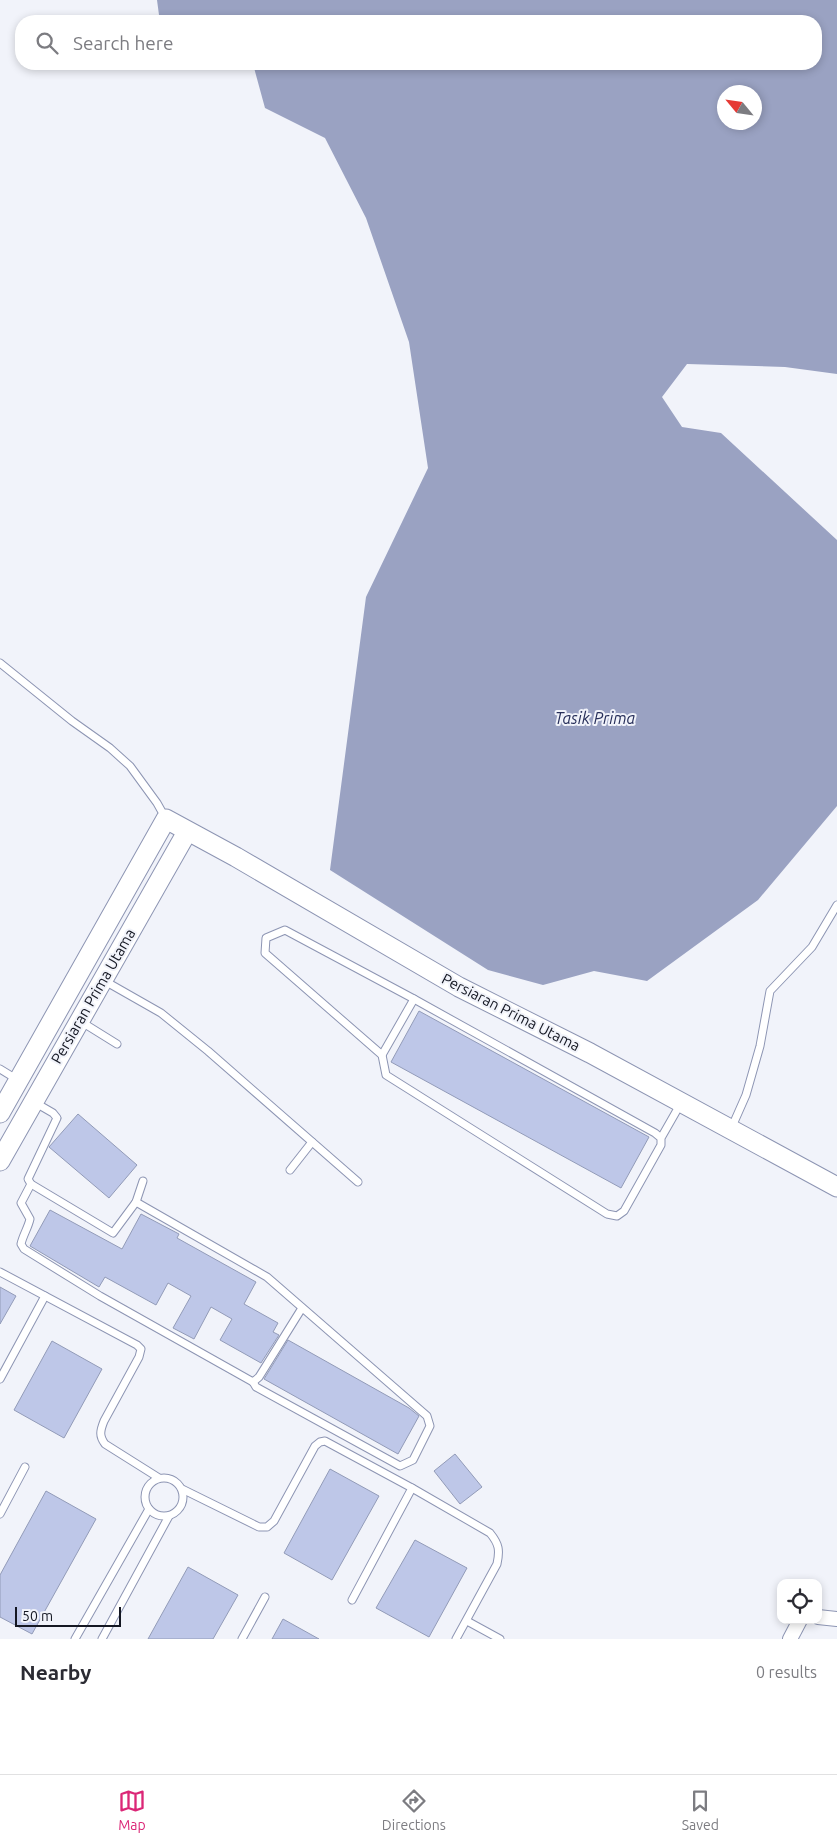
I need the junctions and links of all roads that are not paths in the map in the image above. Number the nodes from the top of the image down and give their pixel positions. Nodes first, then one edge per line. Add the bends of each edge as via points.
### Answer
1 (0, 663) edge
2 (166, 820) junction
3 (188, 832) junction
4 (837, 905) edge
5 (103, 980) junction
6 (414, 999) junction
7 (80, 1020) junction
8 (117, 1044) dead end
9 (382, 1055) junction
10 (0, 1070) edge
11 (15, 1085) junction
12 (34, 1102) junction
13 (682, 1102) junction
14 (0, 1113) edge
15 (731, 1129) junction
16 (661, 1138) junction
17 (312, 1142) junction
18 (0, 1161) edge
19 (290, 1170) dead end
20 (143, 1181) dead end
21 (358, 1182) dead end
22 (31, 1184) junction
23 (837, 1187) edge
24 (136, 1202) junction
25 (0, 1272) edge
26 (45, 1296) junction
27 (302, 1308) junction
28 (0, 1380) edge
29 (254, 1382) junction
30 (26, 1467) dead end
31 (159, 1478) junction
32 (412, 1488) junction
33 (182, 1489) junction
34 (148, 1509) junction
35 (0, 1514) edge
36 (169, 1516) junction
37 (265, 1597) dead end
38 (352, 1600) dead end
39 (822, 1617) edge
40 (837, 1619) edge
41 (467, 1621) junction
42 (798, 1624) edge
43 (75, 1639) edge
44 (102, 1639) edge
45 (242, 1639) edge
46 (456, 1639) edge
47 (500, 1639) edge
48 (790, 1639) edge

1 - 2 lane via 130,766 158,803
2 - 3 main road, Persiaran Prima Utama
2 - 11 main road, Persiaran Prima Utama
3 - 5 main road, Persiaran Prima Utama
3 - 13 main road, Persiaran Prima Utama via 236,856 458,987
4 - 15 lane via 812,948 770,991 760,1046 746,1095
5 - 7 main road, Persiaran Prima Utama
5 - 17 lane via 161,1013
6 - 9 lane
6 - 9 lane via 285,930 266,938 265,953
6 - 16 lane
7 - 8 lane
7 - 12 main road, Persiaran Prima Utama
9 - 16 lane via 386,1075 607,1214 617,1216 624,1211 661,1145
10 - 11 lane
11 - 12 main road
11 - 14 main road, Persiaran Prima Utama
12 - 18 main road, Persiaran Prima Utama
12 - 22 lane via 57,1118 32,1166 28,1179
13 - 15 main road, Persiaran Prima Utama
13 - 16 lane
15 - 23 main road, Persiaran Prima Utama
17 - 19 lane
17 - 21 lane
20 - 24 lane
22 - 24 lane via 112,1233
22 - 29 lane via 21,1203 30,1219 23,1234 21,1244 24,1249 100,1296
24 - 27 lane via 266,1277
25 - 26 lane
26 - 28 lane
26 - 31 lane via 141,1349 140,1357 104,1421 100,1438
27 - 29 lane
27 - 29 lane via 427,1416 430,1426 413,1460 400,1466 256,1387
30 - 35 lane
31 - 33 lane via 172,1480
31 - 34 lane via 146,1490
32 - 33 lane via 325,1441 315,1446 274,1521 266,1527 259,1527
32 - 38 lane
32 - 41 lane via 490,1534 498,1543 496,1564
33 - 36 lane via 183,1502
34 - 36 lane via 156,1515
34 - 43 lane
36 - 44 lane
37 - 45 lane
39 - 40 street
41 - 46 lane
41 - 47 lane
42 - 48 street

